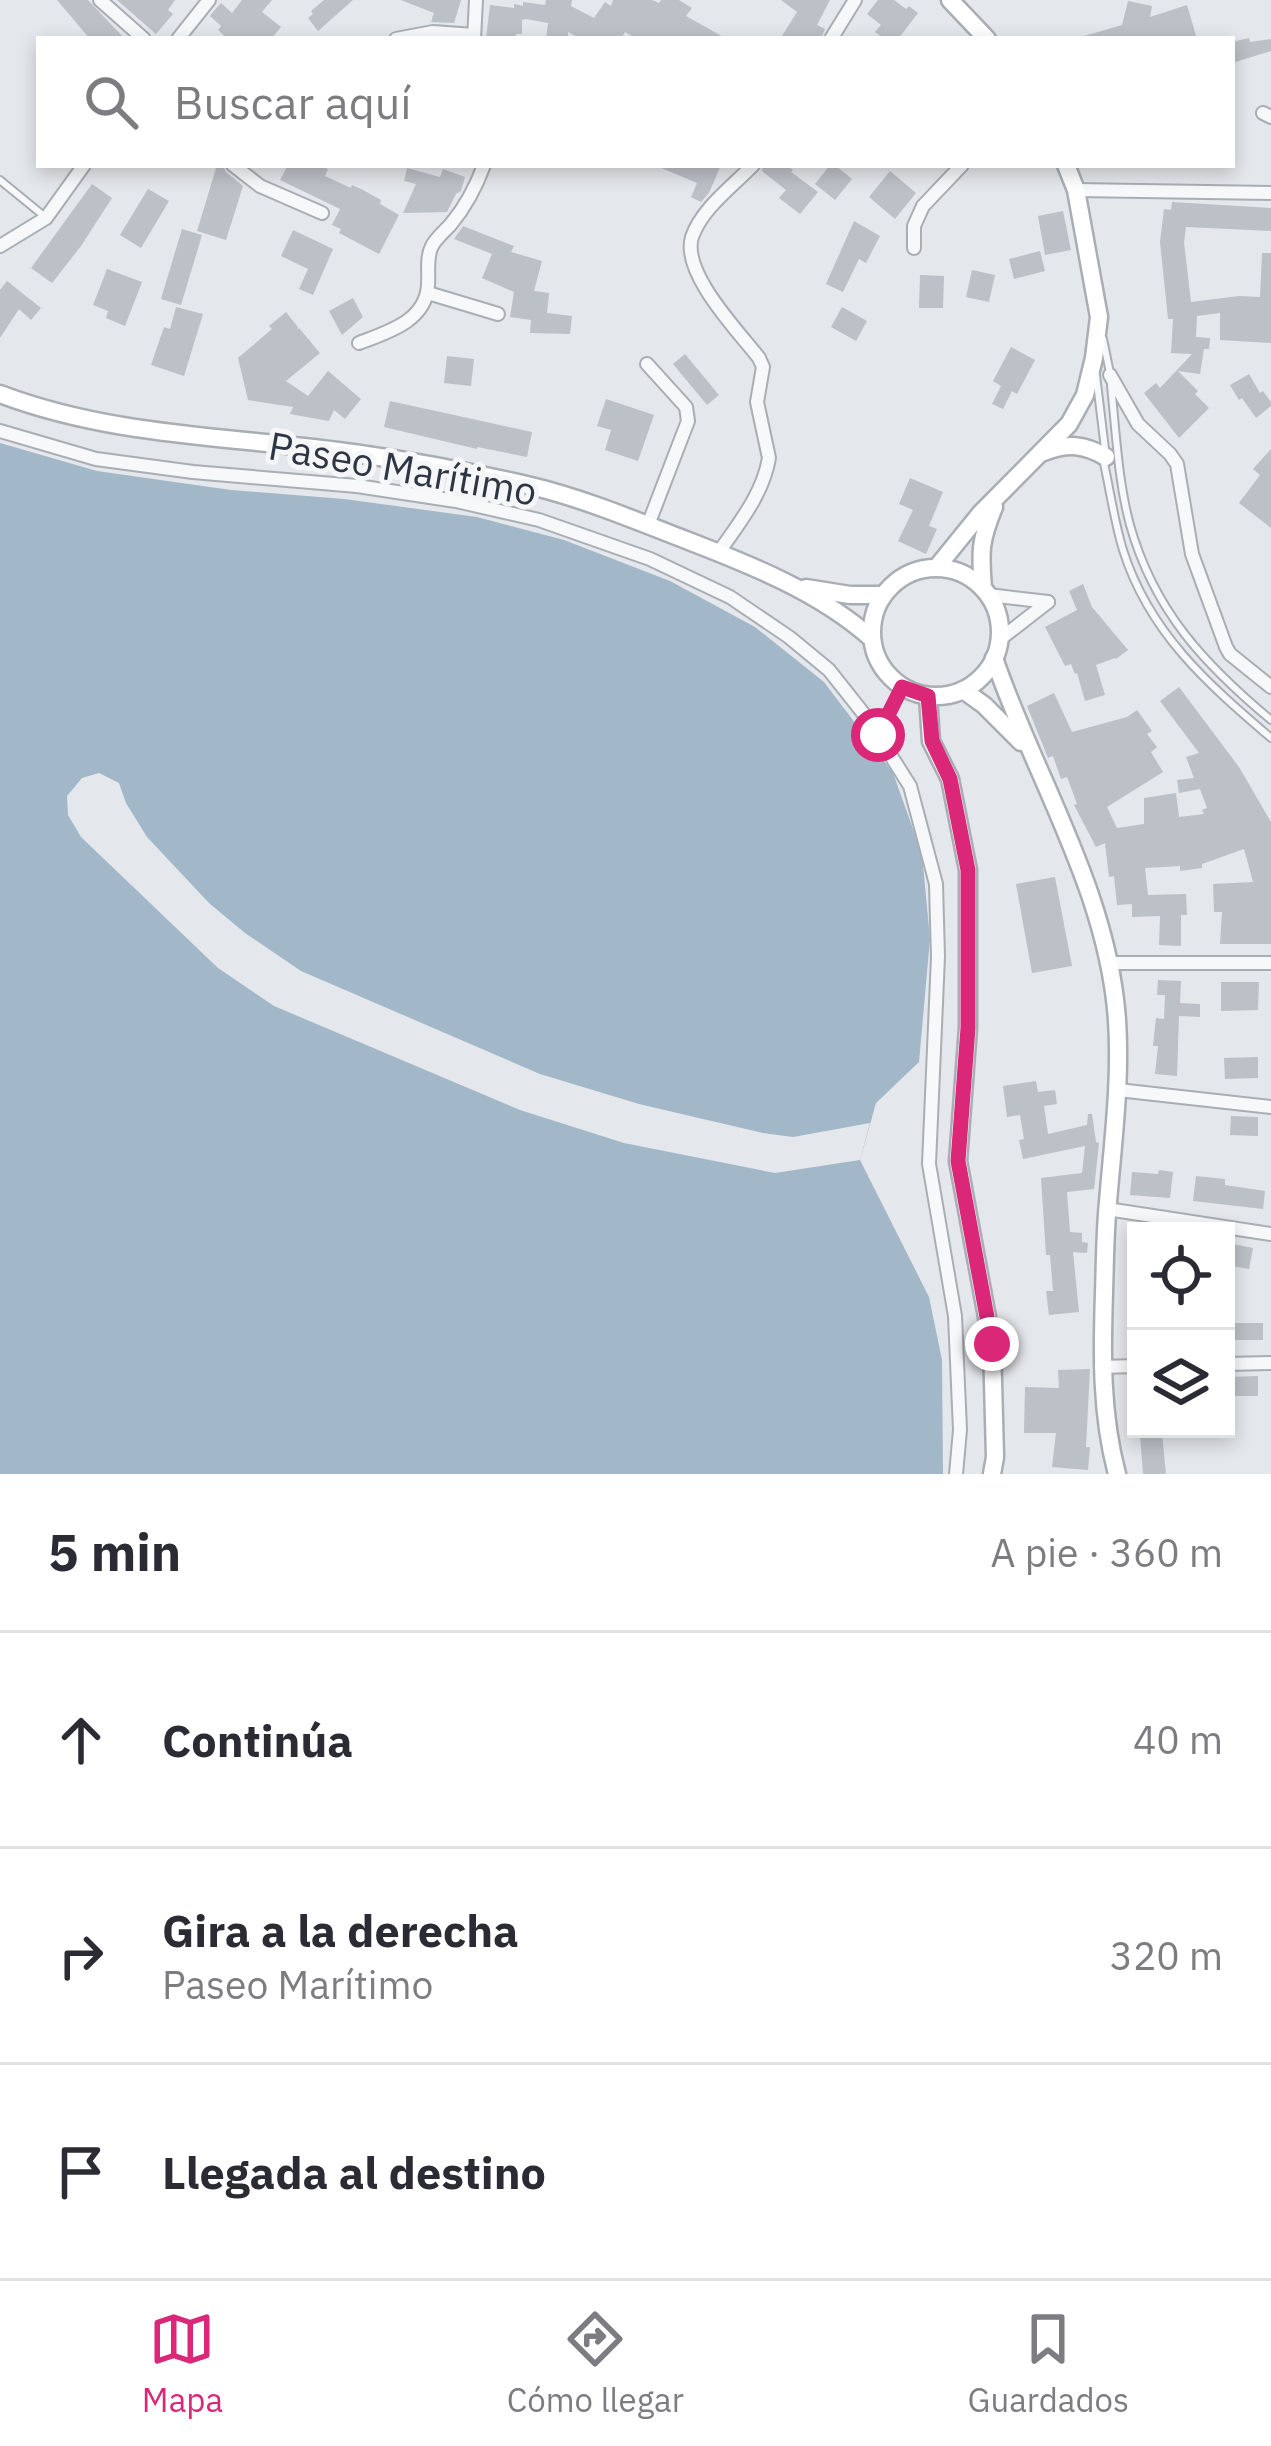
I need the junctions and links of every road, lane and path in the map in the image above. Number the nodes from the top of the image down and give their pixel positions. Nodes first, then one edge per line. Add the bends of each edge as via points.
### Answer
1 (100, 0) edge
2 (208, 0) edge
3 (476, 0) edge
4 (855, 0) edge
5 (950, 0) edge
6 (142, 36) edge
7 (180, 36) edge
8 (412, 36) edge
9 (466, 36) edge
10 (474, 36) edge
11 (832, 36) edge
12 (984, 36) edge
13 (82, 168) edge
14 (237, 168) edge
15 (483, 168) edge
16 (750, 168) edge
17 (959, 168) edge
18 (1067, 168) edge
19 (0, 180) edge
20 (1076, 190) junction
21 (1271, 193) edge
22 (322, 213) dead end
23 (46, 218) junction
24 (0, 246) edge
25 (914, 248) dead end
26 (428, 293) junction
27 (498, 314) dead end
28 (1099, 317) junction
29 (359, 343) dead end
30 (1094, 358) junction
31 (647, 364) dead end
32 (1110, 375) junction
33 (0, 394) edge
34 (0, 431) edge
35 (1043, 452) junction
36 (1106, 457) junction
37 (996, 500) junction
38 (648, 525) junction
39 (718, 552) junction
40 (937, 567) junction
41 (794, 586) junction
42 (986, 592) junction
43 (882, 595) junction
44 (872, 638) junction
45 (997, 649) junction
46 (902, 687) junction
47 (1271, 687) edge
48 (964, 690) junction
49 (928, 696) junction
50 (1271, 720) edge
51 (878, 735) junction
52 (1271, 738) edge
53 (1030, 752) junction
54 (1109, 963) junction
55 (1271, 963) edge
56 (1118, 1090) junction
57 (1271, 1107) edge
58 (1107, 1209) junction
59 (1271, 1234) edge
60 (1271, 1363) edge
61 (1235, 1364) edge
62 (1127, 1366) edge
63 (1101, 1367) junction
64 (956, 1474) edge
65 (992, 1474) edge
66 (1117, 1474) edge

1 - 6 street
2 - 7 street
3 - 10 street
4 - 11 street
5 - 12 main road
8 - 9 street
13 - 23 street
14 - 22 street
15 - 26 street via 433,244
16 - 39 street via 691,241 702,282 763,367 757,393 768,468
17 - 25 street via 923,206
18 - 20 main road
19 - 23 lane
20 - 21 street
20 - 28 main road
23 - 24 street
26 - 27 street
26 - 29 street via 402,328
28 - 30 main road
28 - 32 lane
30 - 35 main road via 1078,410
30 - 36 lane
31 - 38 street via 688,413
32 - 47 street via 1138,424 1177,464 1192,554 1226,647
32 - 50 lane via 1130,524 1159,596 1224,681
33 - 38 main road, Paseo Marítimo via 104,425 361,454 534,486
34 - 51 street via 95,459 357,486 539,520 730,597 829,670
35 - 36 main road via 1069,445
35 - 37 main road
36 - 52 lane via 1121,545 1143,598 1188,663
37 - 40 main road
37 - 42 main road via 980,552
38 - 39 main road, Paseo Marítimo
39 - 41 main road, Paseo Marítimo
40 - 42 main road via 962,573
40 - 43 main road via 906,574
41 - 43 main road, Paseo Marítimo
41 - 44 main road, Paseo Marítimo
42 - 45 main road via 1000,624
42 - 45 street via 1048,602
43 - 44 main road
44 - 46 main road via 876,657
45 - 48 main road
45 - 53 main road
46 - 49 main road
46 - 51 path
48 - 49 main road
48 - 53 main road
49 - 65 main road via 932,741 950,779 968,870 958,1161 992,1344
51 - 64 street via 910,786 936,884 929,1164 956,1316
53 - 54 main road
54 - 55 street
54 - 56 main road
56 - 57 street
56 - 58 main road
58 - 59 street
58 - 63 main road
60 - 61 street
62 - 63 street
63 - 66 main road

